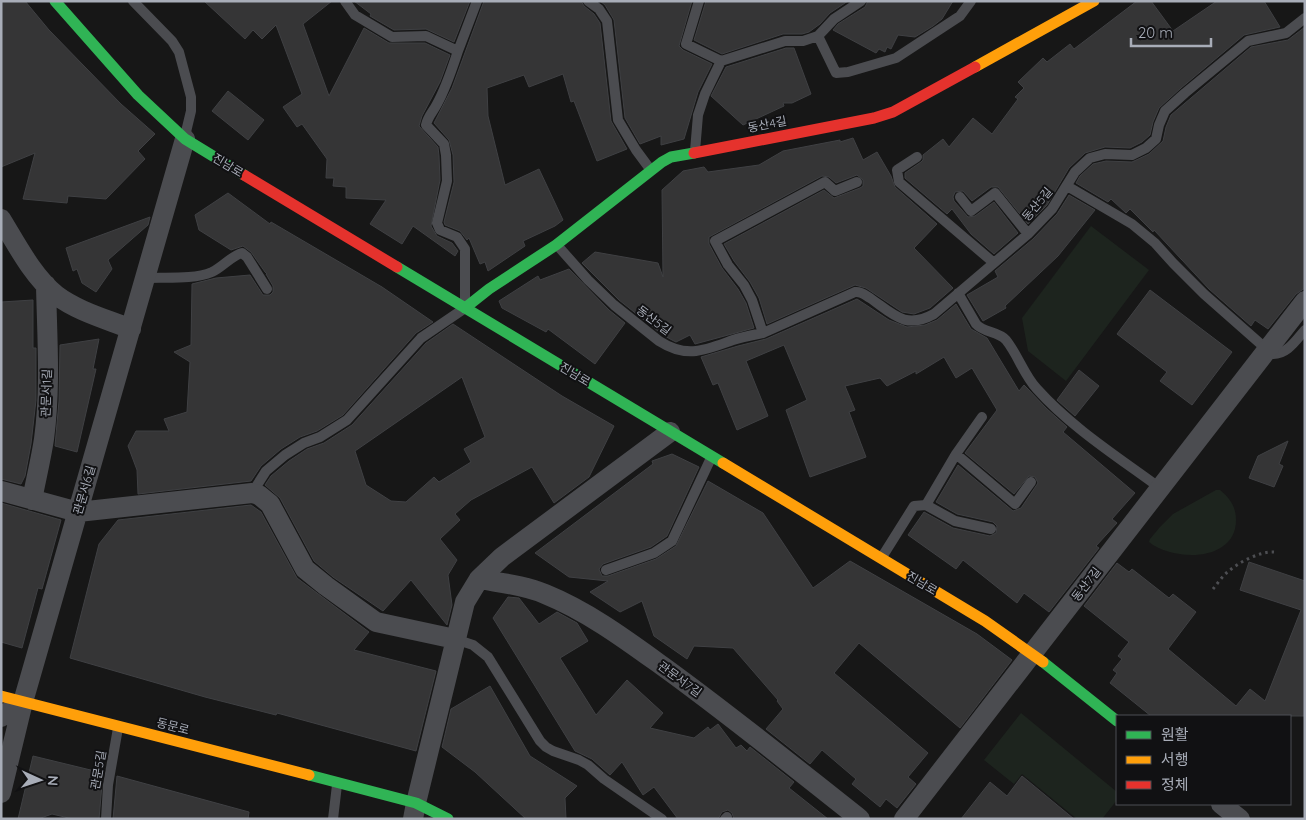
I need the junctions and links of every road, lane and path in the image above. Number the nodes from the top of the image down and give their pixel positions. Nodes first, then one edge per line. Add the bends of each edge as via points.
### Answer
1 (55, 1) edge
2 (133, 1) edge
3 (345, 1) edge
4 (477, 1) edge
5 (588, 1) edge
6 (699, 1) edge
7 (862, 1) edge
8 (971, 1) edge
9 (1094, 1) edge
10 (1305, 18) edge
11 (818, 36) junction
12 (458, 51) junction
13 (721, 60) junction
14 (185, 139) junction
15 (694, 152) junction
16 (916, 157) dead end
17 (652, 170) junction
18 (857, 182) dead end
19 (1067, 186) junction
20 (960, 197) dead end
21 (1, 219) edge
22 (1028, 234) junction
23 (556, 245) junction
24 (994, 263) junction
25 (145, 278) junction
26 (46, 285) junction
27 (268, 289) dead end
28 (958, 293) junction
29 (1305, 301) edge
30 (465, 308) junction
31 (130, 328) junction
32 (1305, 330) edge
33 (763, 333) junction
34 (1267, 350) junction
35 (982, 417) dead end
36 (670, 432) junction
37 (956, 454) junction
38 (711, 457) junction
39 (1031, 482) dead end
40 (1160, 488) junction
41 (1, 491) edge
42 (252, 493) junction
43 (32, 500) junction
44 (926, 505) junction
45 (78, 512) junction
46 (991, 529) dead end
47 (1274, 552) dead end
48 (881, 559) junction
49 (606, 570) dead end
50 (479, 579) junction
51 (1213, 589) dead end
52 (454, 639) junction
53 (1032, 653) junction
54 (1, 696) edge
55 (23, 702) junction
56 (1, 718) edge
57 (1116, 720) edge
58 (119, 727) junction
59 (337, 783) junction
60 (1, 793) edge
61 (1222, 805) edge
62 (414, 811) edge
63 (106, 819) edge
64 (333, 819) edge
65 (448, 819) edge
66 (662, 819) edge
67 (860, 819) edge
68 (904, 819) edge
69 (1240, 819) edge

1 - 14 street, 진남로 via 138,95
2 - 14 lane via 172,41 183,65 191,105
3 - 12 lane via 355,15 392,37 426,36
4 - 12 lane
5 - 17 lane via 608,21 618,120
6 - 13 lane via 686,44
7 - 11 lane via 834,18
8 - 11 lane via 960,16 896,58 848,72 836,73
9 - 15 street, 동산4길 via 892,112
10 - 19 lane, 동산5길 via 1286,33 1248,41 1165,112 1156,139 1146,148 1132,155 1105,154 1090,158 1075,172
11 - 13 lane via 803,41 785,41
12 - 30 lane via 426,125 444,144 447,181 438,223 440,230 457,236 465,249
13 - 15 lane via 698,115
14 - 25 street, 관문서6길
14 - 30 street, 진남로
15 - 17 street, 동산4길 via 671,157
16 - 24 lane via 897,170 899,182
17 - 23 street, 동산4길
18 - 33 lane via 835,191 824,182 715,241 752,300
19 - 22 lane, 동산5길 via 1052,210
19 - 34 lane via 1132,224 1155,242 1204,294
20 - 22 lane via 971,211 995,193
21 - 26 street via 30,266
22 - 24 lane, 동산5길
23 - 30 street, 동산4길
23 - 33 lane, 동산5길 via 614,305 665,345 700,351
24 - 28 lane, 동산5길
25 - 27 lane via 210,273 242,253
25 - 31 street, 관문서6길
26 - 31 street via 56,295 82,310
26 - 43 street, 관문서1길 via 46,418
28 - 33 lane, 동산5길 via 934,314 912,322 895,316 855,292
28 - 40 lane via 976,324 1004,338 1034,385 1058,410
29 - 34 street, 동산7길
30 - 36 street, 진남로
30 - 42 lane via 421,338 347,420 304,443 266,470
31 - 45 street, 관문서6길
32 - 34 lane via 1285,351 1272,354
34 - 40 street, 동산7길
35 - 37 lane
36 - 38 street, 진남로
36 - 50 street via 502,557
37 - 39 lane via 1015,504
37 - 44 lane
38 - 48 street, 진남로
38 - 49 lane via 672,541 654,553
40 - 53 street, 동산7길
41 - 43 street
42 - 45 street
42 - 52 street via 270,504 305,569 326,586 376,622
43 - 45 street
44 - 46 lane via 956,521
44 - 48 lane via 914,506
45 - 55 street, 관문서6길
47 - 51 path via 1258,555 1229,571
48 - 53 street, 진남로
50 - 52 street via 464,602
50 - 67 street, 관문서7길 via 545,594 594,620 696,690
52 - 62 street
52 - 66 lane via 473,645 488,656 546,747 588,765
53 - 57 street, 진남로
53 - 68 street, 동산7길
54 - 55 street, 동문로
55 - 56 street
55 - 58 street, 동문로
55 - 60 street, 관문서6길
58 - 59 street, 동문로
58 - 63 lane, 관문5길 via 108,785
59 - 62 street, 동문로
59 - 64 lane
61 - 69 street
62 - 65 street, 동문로

